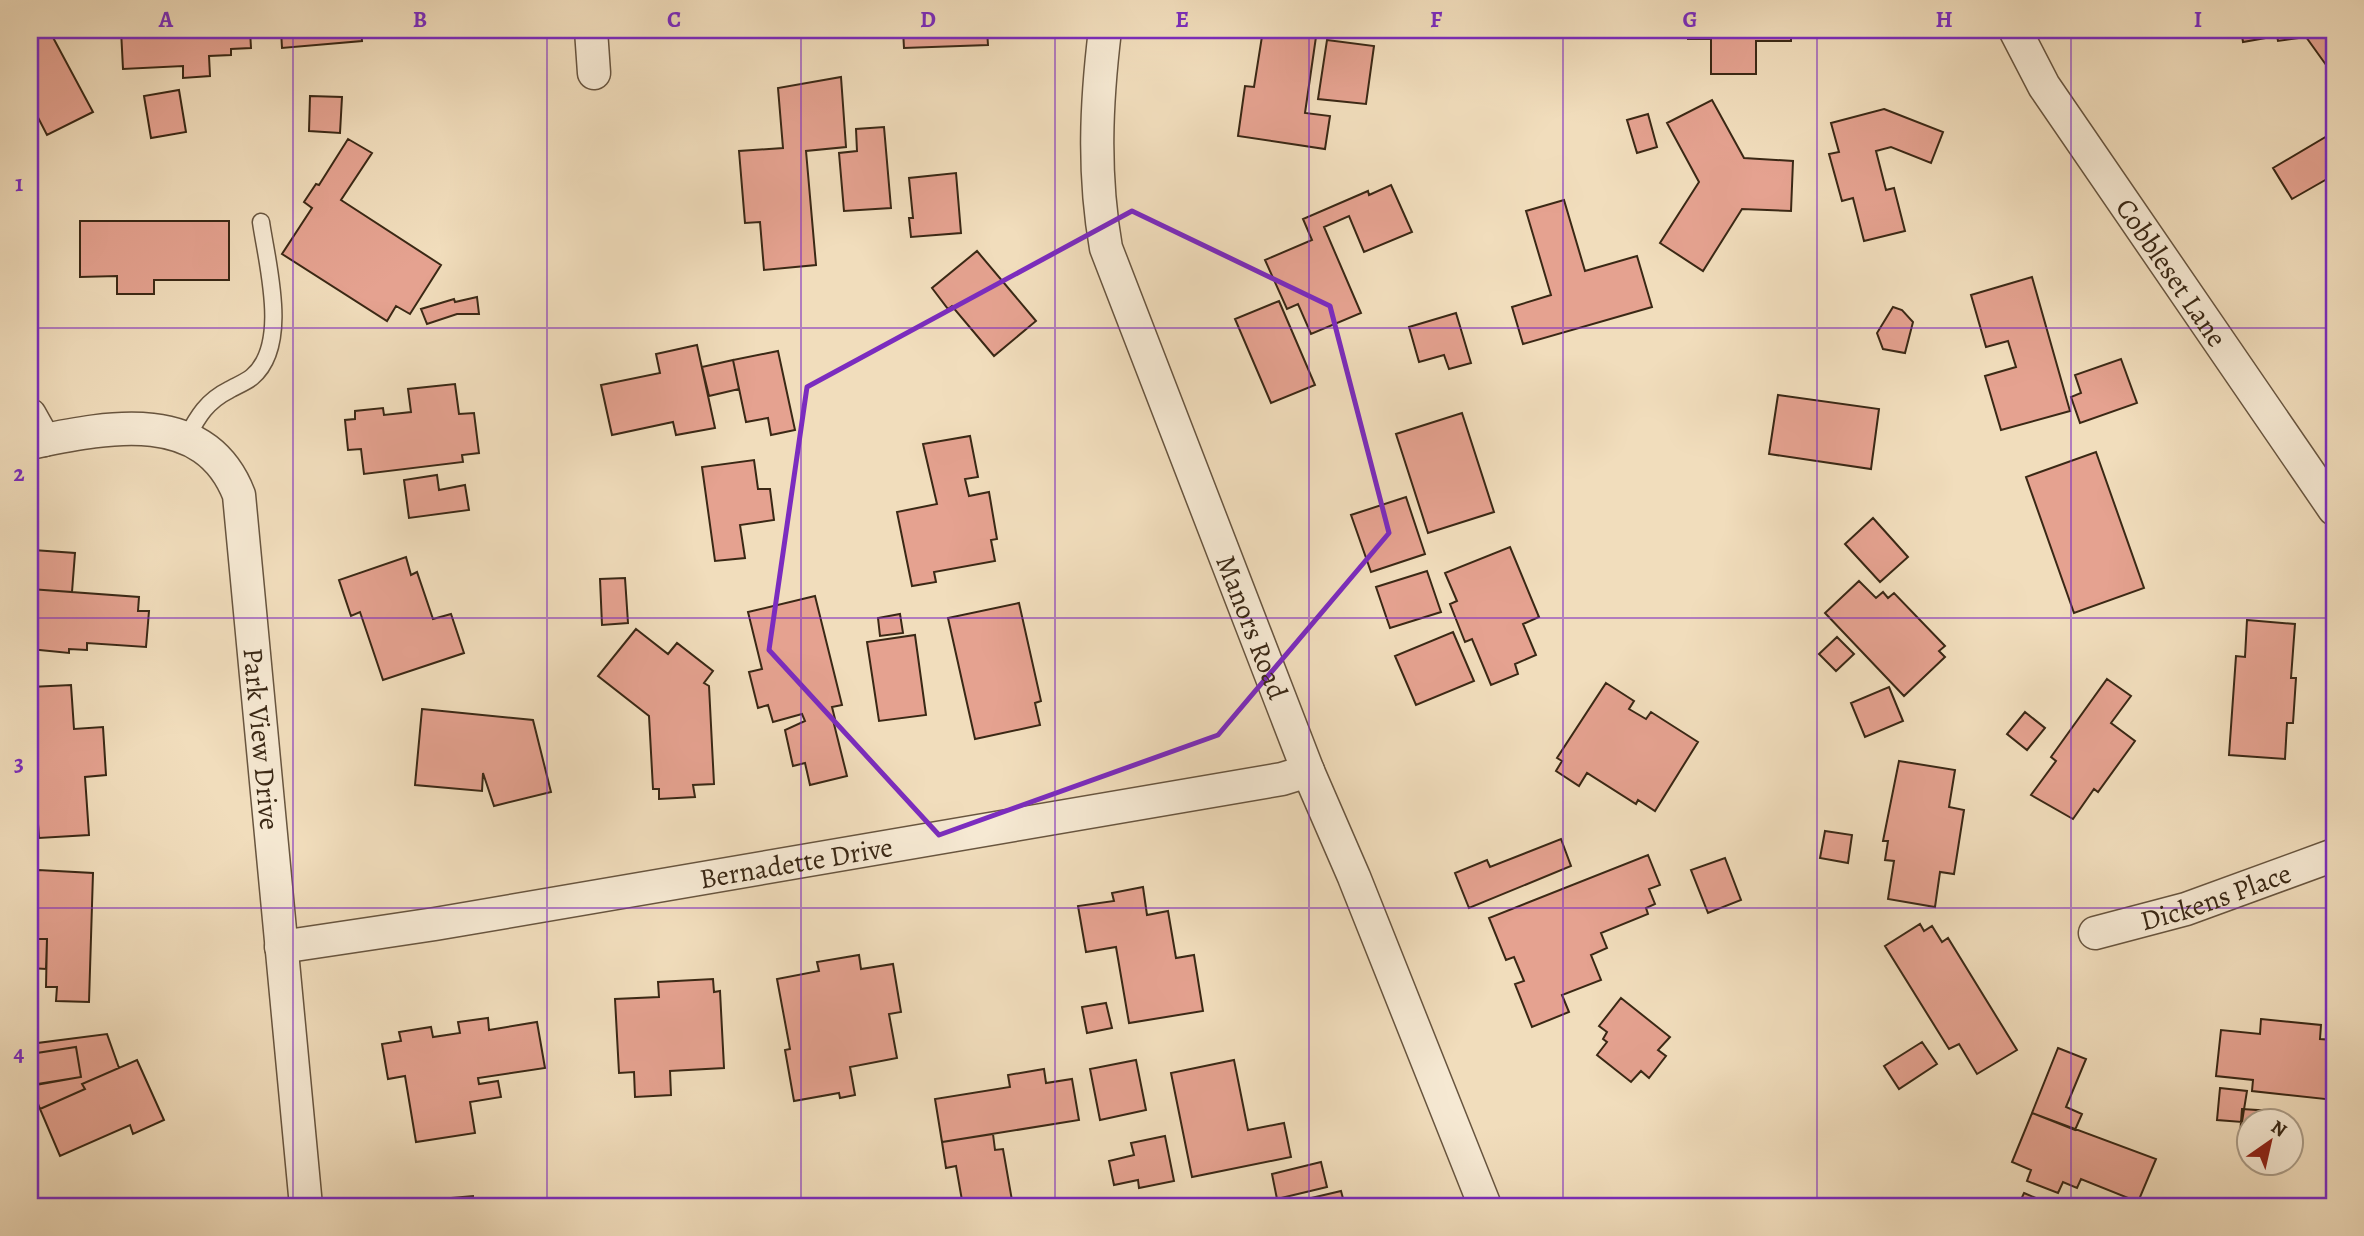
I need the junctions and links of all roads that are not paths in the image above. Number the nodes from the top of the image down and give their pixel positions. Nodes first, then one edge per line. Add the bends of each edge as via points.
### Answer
1 (591, 30) edge
2 (1105, 30) edge
3 (2015, 30) edge
4 (594, 74) dead end
5 (261, 222) dead end
6 (34, 433) edge
7 (187, 437) junction
8 (2325, 473) edge
9 (2334, 509) edge
10 (1308, 771) junction
11 (2334, 855) edge
12 (2095, 933) dead end
13 (281, 947) junction
14 (306, 1206) edge
15 (1485, 1206) edge

1 - 4 street
2 - 10 street, Manors Road via 1096,162 1106,248
3 - 8 street, Cobbleset Lane via 2044,86
5 - 7 lane via 273,341 252,377 200,411
6 - 7 street, Park View Drive via 133,428
7 - 13 street, Park View Drive via 213,453 232,477 244,517
8 - 9 street, Cobbleset Lane
10 - 13 street, Bernadette Drive
10 - 15 street, Manors Road
11 - 12 street, Dickens Place via 2186,909
13 - 14 street, Park View Drive

